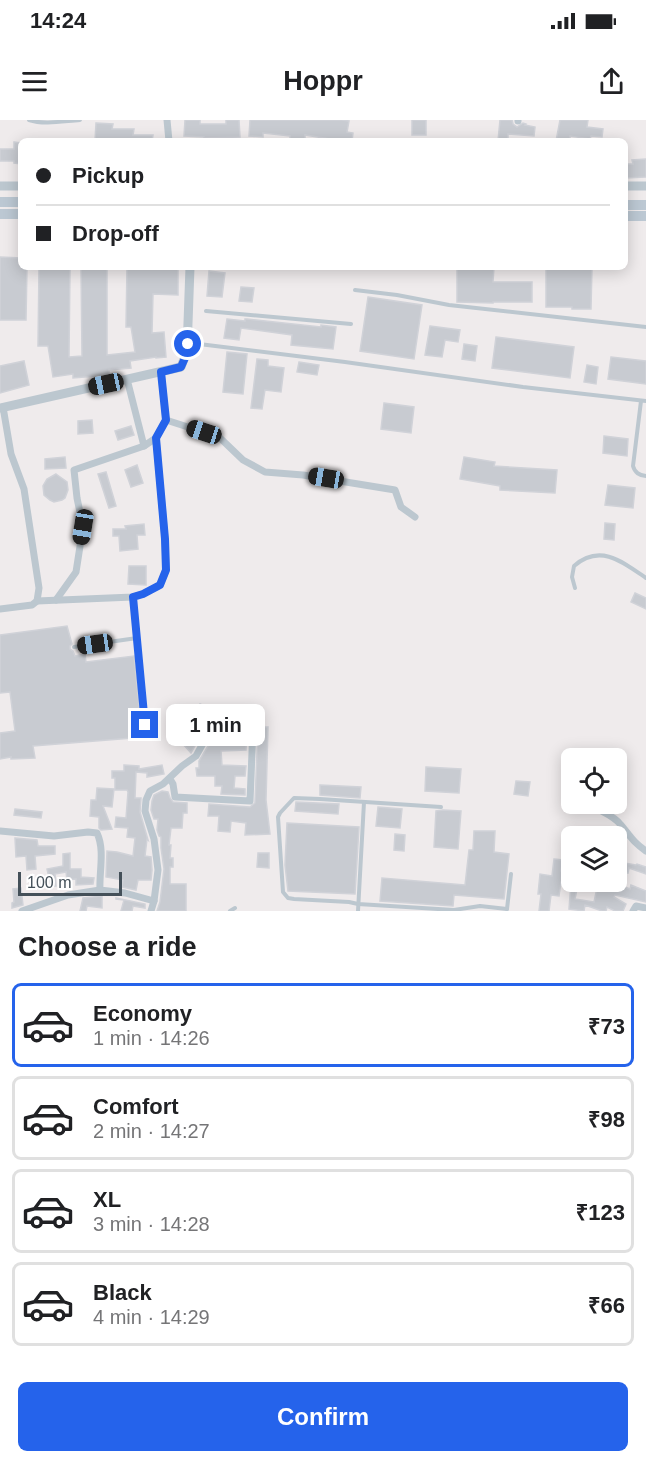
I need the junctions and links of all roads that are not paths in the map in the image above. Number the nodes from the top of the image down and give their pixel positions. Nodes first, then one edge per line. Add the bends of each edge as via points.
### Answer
1 (29, 120) edge
2 (80, 120) edge
3 (167, 120) edge
4 (59, 121) edge
5 (169, 138) edge
6 (0, 186) edge
7 (18, 186) edge
8 (628, 186) edge
9 (646, 186) edge
10 (0, 201) edge
11 (18, 202) edge
12 (628, 204) edge
13 (646, 205) edge
14 (0, 214) edge
15 (18, 214) edge
16 (628, 216) edge
17 (646, 216) edge
18 (190, 270) edge
19 (355, 290) dead end
20 (206, 311) dead end
21 (351, 324) dead end
22 (646, 327) edge
23 (200, 344) dead end
24 (161, 372) junction
25 (127, 380) junction
26 (644, 401) edge
27 (2, 407) edge
28 (166, 420) junction
29 (156, 438) junction
30 (144, 446) junction
31 (646, 476) edge
32 (415, 517) dead end
33 (646, 578) edge
34 (575, 588) dead end
35 (133, 597) junction
36 (56, 600) junction
37 (37, 601) junction
38 (0, 609) edge
39 (137, 638) junction
40 (74, 647) dead end
41 (145, 725) dead end
42 (170, 779) junction
43 (364, 802) junction
44 (441, 807) dead end
45 (606, 814) edge
46 (0, 831) edge
47 (646, 851) edge
48 (511, 874) dead end
49 (100, 890) junction
50 (154, 901) junction
51 (358, 904) junction
52 (235, 908) dead end
53 (646, 908) edge
54 (507, 910) edge
55 (22, 911) edge
56 (151, 911) edge
57 (230, 911) edge
58 (358, 911) edge
59 (633, 911) edge

1 - 4 lane
2 - 4 lane
3 - 5 street
6 - 7 street
8 - 9 street
10 - 11 main road
12 - 13 main road
14 - 15 main road
16 - 17 main road
18 - 24 street via 188,351 181,367
19 - 22 lane via 449,305
20 - 21 lane
23 - 26 lane
24 - 25 street
24 - 28 street
25 - 27 street
25 - 30 street
26 - 31 lane via 633,466 635,472
27 - 37 street via 11,454 24,489 39,588
28 - 29 street
28 - 32 street via 219,437 243,460 265,472 395,490 401,507
29 - 30 street
29 - 35 street via 166,570 160,585
30 - 36 street via 74,470 83,527 76,572
33 - 34 lane via 606,556 588,556 574,566
35 - 36 street
35 - 39 lane
36 - 37 street
37 - 38 street
39 - 40 lane
39 - 41 lane
42 - 42 street via 196,756 211,729 223,721 250,722 250,801 175,797
42 - 50 street via 150,791 146,800 158,870
43 - 44 lane
43 - 51 lane
43 - 51 lane via 294,798 280,813 277,824 283,892 288,898
45 - 47 street
46 - 49 street via 54,836 97,833 102,868
48 - 54 lane
49 - 50 street
49 - 55 street via 68,895
50 - 56 street
51 - 54 lane
51 - 58 lane
52 - 57 lane
53 - 59 street via 636,906

